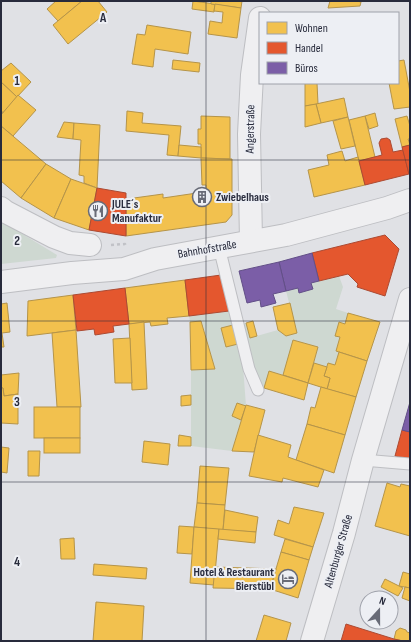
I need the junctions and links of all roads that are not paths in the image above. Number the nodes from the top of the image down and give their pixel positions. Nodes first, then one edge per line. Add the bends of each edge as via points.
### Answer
1 (263, 1) edge
2 (261, 12) edge
3 (259, 25) edge
4 (410, 200) edge
5 (1, 208) edge
6 (251, 241) junction
7 (90, 245) dead end
8 (219, 247) junction
9 (1, 282) edge
10 (410, 299) edge
11 (258, 390) dead end
12 (363, 460) junction
13 (410, 464) edge
14 (312, 641) edge

1 - 2 street
3 - 6 street, Angerstraße via 252,75 249,134
4 - 6 street, Bahnhofstraße via 286,235
5 - 7 street via 54,237 70,243
6 - 8 street, Bahnhofstraße
8 - 9 street, Bahnhofstraße via 156,259 124,269
8 - 11 lane via 249,369
10 - 12 street, Altenburger Straße
12 - 13 lane
12 - 14 street, Altenburger Straße

